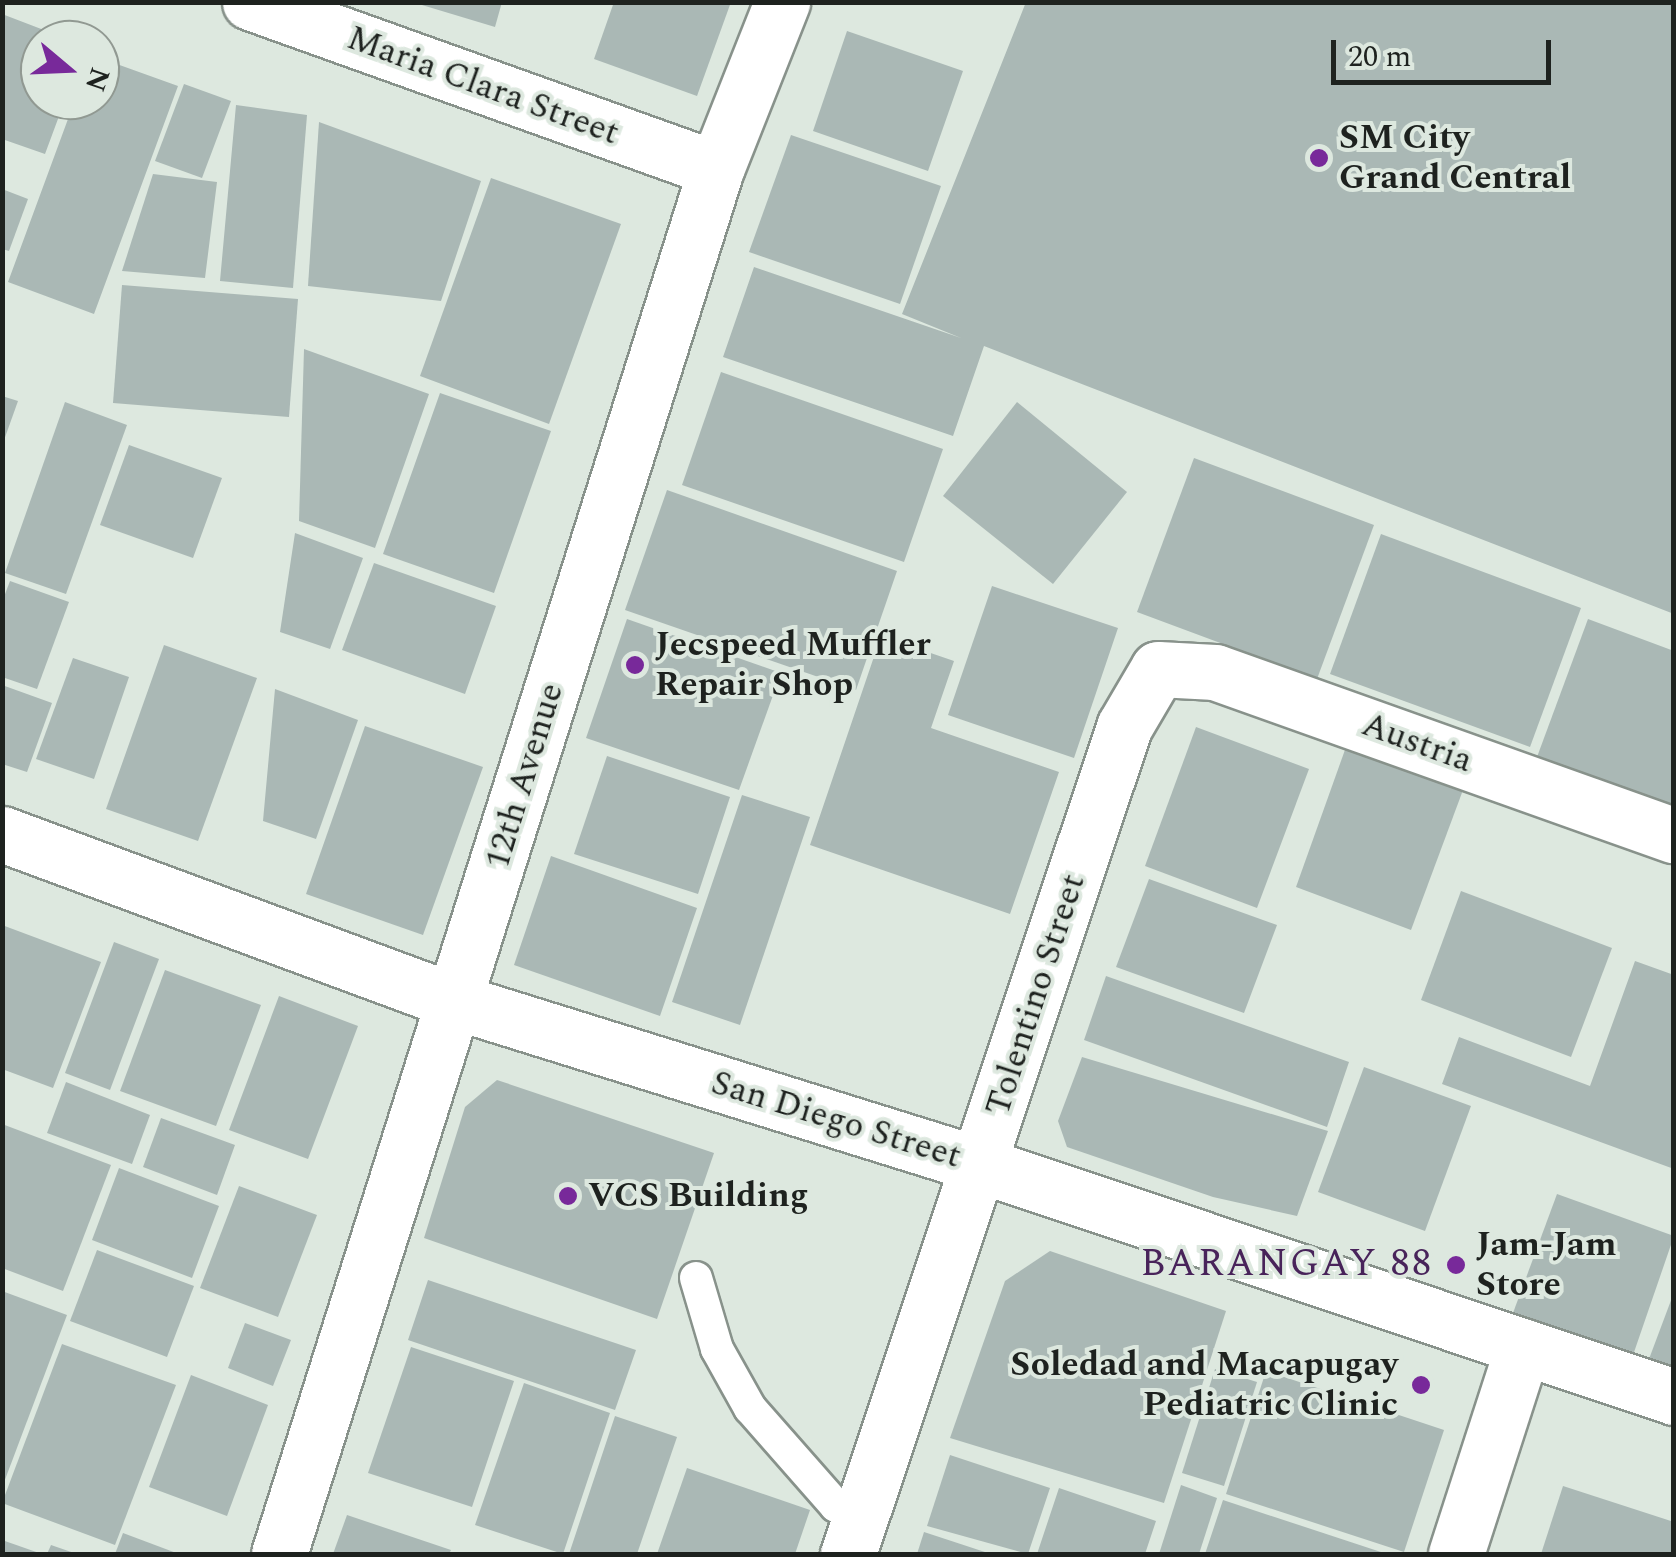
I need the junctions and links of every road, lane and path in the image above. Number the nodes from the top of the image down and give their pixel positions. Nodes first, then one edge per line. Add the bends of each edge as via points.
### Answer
1 (250, 2) edge
2 (782, 2) edge
3 (716, 169) junction
4 (1158, 670) joint
5 (2, 834) edge
6 (1674, 835) edge
7 (454, 1001) junction
8 (980, 1165) junction
9 (696, 1278) dead end
10 (1523, 1347) junction
11 (1674, 1397) edge
12 (854, 1536) edge
13 (279, 1554) edge
14 (1456, 1554) edge

1 - 3 street, Maria Clara Street
2 - 3 street, 12th Avenue
3 - 7 street, 12th Avenue
4 - 6 street, Austria via 1215,672
4 - 8 street, Tolentino Street via 1124,727
5 - 7 street, San Diego Street
7 - 8 street, San Diego Street
7 - 13 street, 12th Avenue
8 - 10 street, San Diego Street
8 - 12 street, Tolentino Street
9 - 12 lane via 717,1349 750,1408
10 - 11 street, San Diego Street
10 - 14 street

